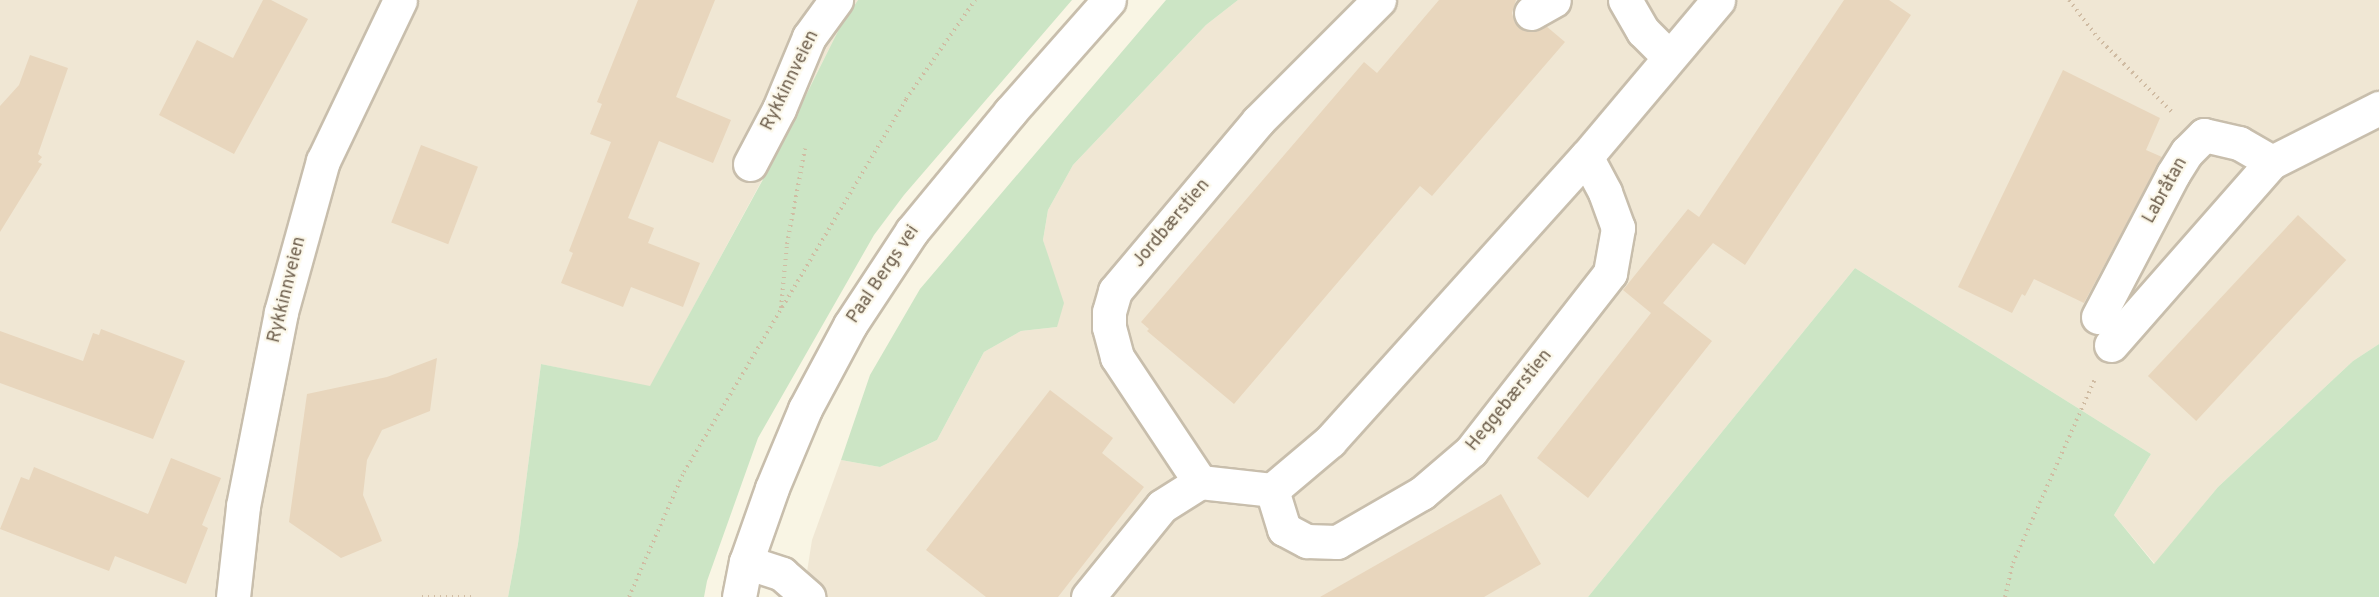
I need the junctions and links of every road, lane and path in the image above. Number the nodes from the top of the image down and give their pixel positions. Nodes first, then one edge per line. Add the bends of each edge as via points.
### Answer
1 (400, 0) edge
2 (836, 0) edge
3 (975, 0) edge
4 (1108, 0) edge
5 (1379, 0) edge
6 (1625, 0) edge
7 (1718, 0) edge
8 (2069, 0) edge
9 (1668, 56) junction
10 (2379, 108) edge
11 (2204, 135) junction
12 (807, 142) dead end
13 (1586, 157) junction
14 (2272, 162) junction
15 (750, 164) dead end
16 (781, 311) junction
17 (2105, 331) junction
18 (1200, 482) junction
19 (1272, 490) junction
20 (746, 562) junction
21 (233, 597) edge
22 (422, 597) edge
23 (473, 597) edge
24 (629, 597) edge
25 (739, 597) edge
26 (808, 597) edge
27 (1088, 597) edge
28 (2005, 597) edge

1 - 21 street, Rykkinnveien via 323,161 281,312 243,506
2 - 15 street, Rykkinnveien via 809,37
3 - 16 path via 906,99
4 - 20 street, Paal Bergs vei via 912,231 850,325 805,409
5 - 18 street, Jordbærstien via 1258,121 1115,291 1109,327 1117,357
6 - 9 street via 1643,31
7 - 9 street
8 - 11 path via 2098,38 2164,106
9 - 13 street
10 - 14 street
11 - 14 street via 2240,143
11 - 17 street, Labråtan via 2173,174
12 - 16 path via 787,244
13 - 19 street via 1330,441
13 - 19 street, Heggebærstien via 1618,228 1610,273 1471,451 1422,493 1337,542 1307,541 1284,529
14 - 17 street
16 - 24 path via 684,472
17 - 28 path via 2017,553
18 - 19 street
18 - 27 street via 1155,512
20 - 25 street, Paal Bergs vei
20 - 26 street via 782,573
22 - 23 path

